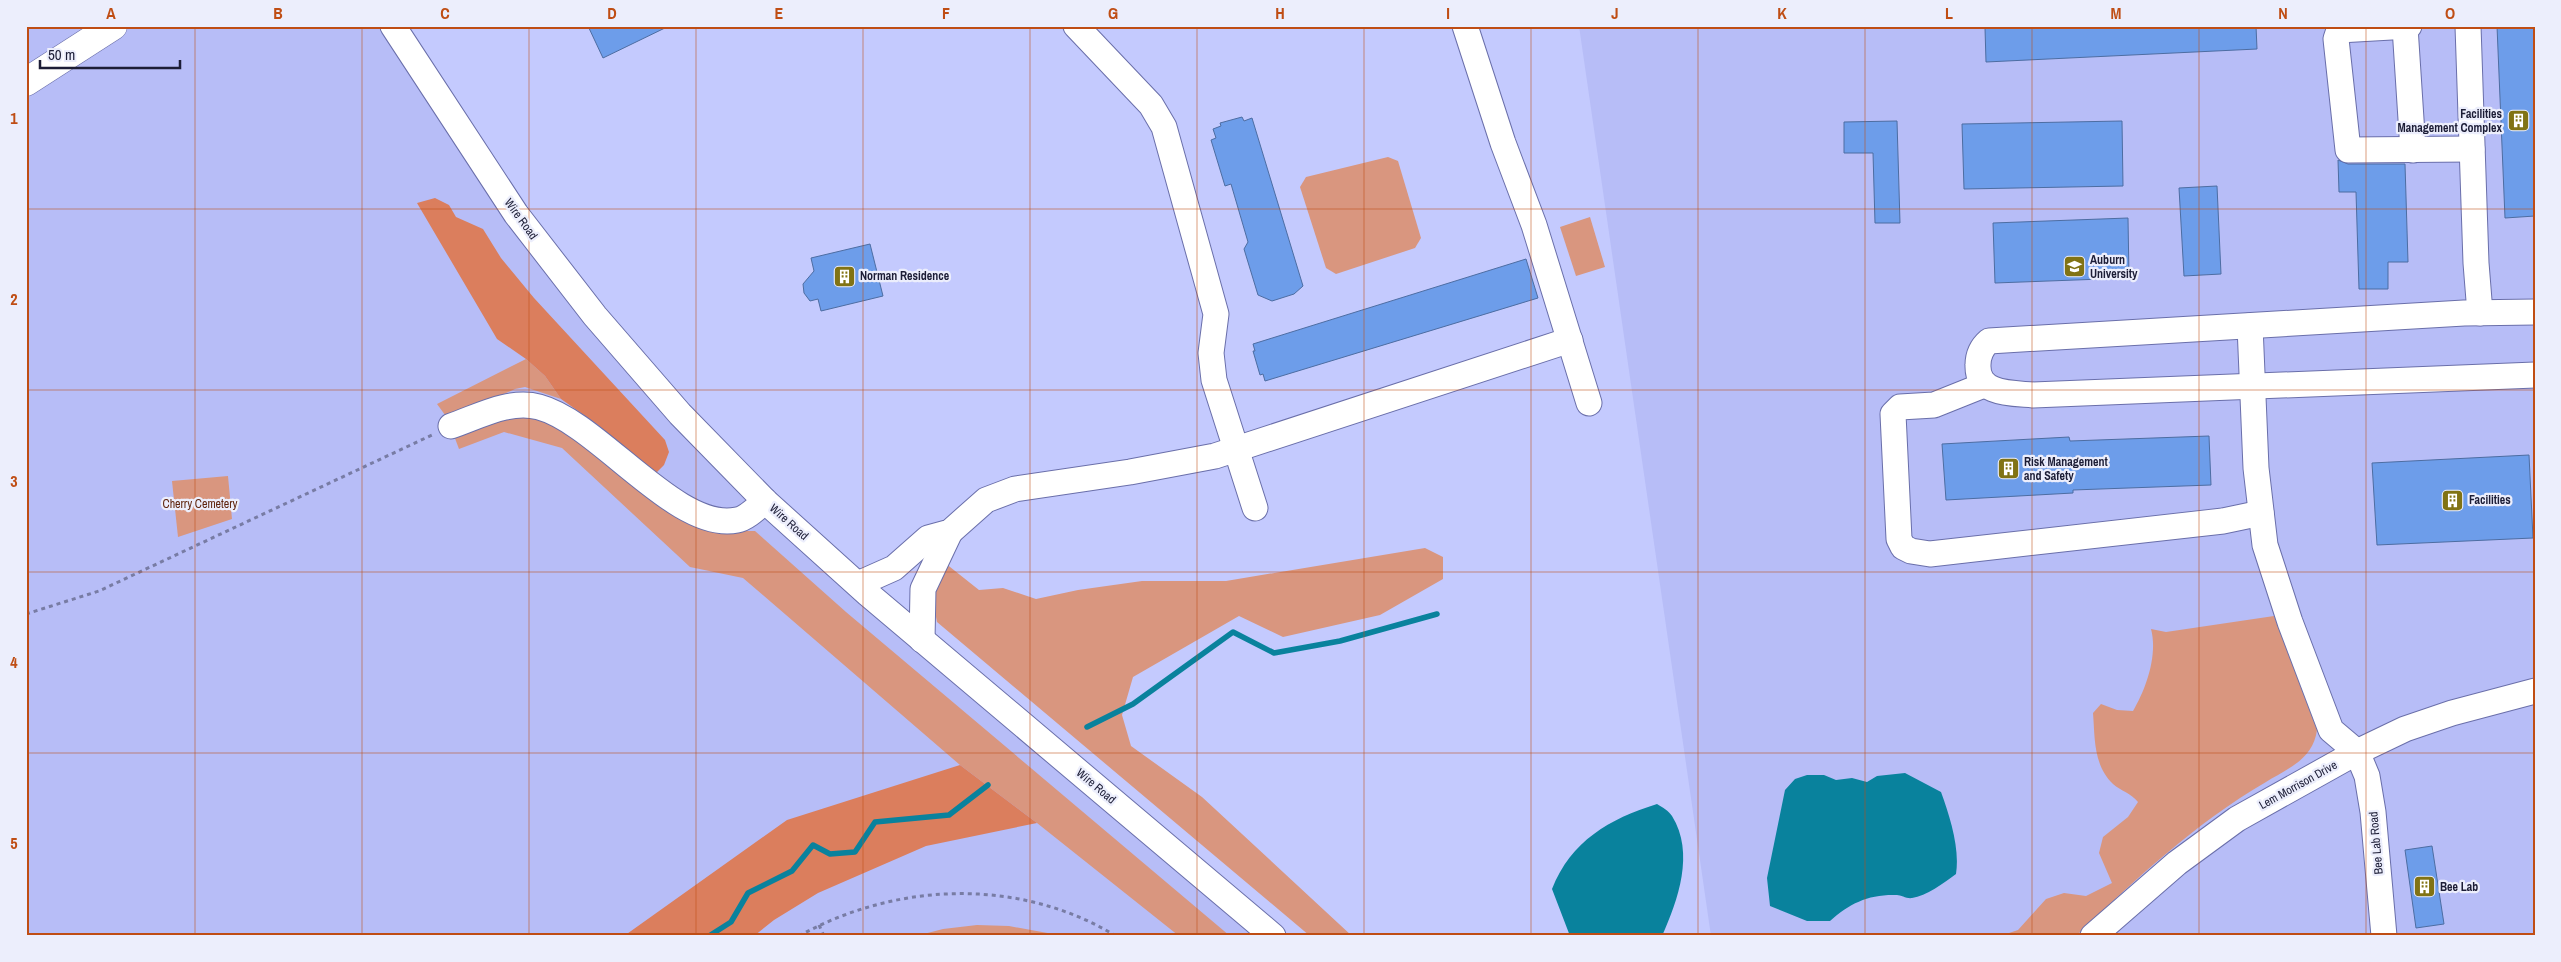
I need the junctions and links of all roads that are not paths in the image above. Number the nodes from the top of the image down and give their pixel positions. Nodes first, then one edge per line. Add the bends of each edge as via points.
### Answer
1 (113, 26) edge
2 (393, 26) edge
3 (1076, 26) edge
4 (1464, 26) edge
5 (2405, 26) edge
6 (2410, 26) edge
7 (2468, 26) edge
8 (26, 82) edge
9 (2472, 149) junction
10 (2414, 150) junction
11 (2535, 312) edge
12 (2480, 313) junction
13 (2250, 326) junction
14 (1570, 340) junction
15 (2535, 375) edge
16 (1984, 385) junction
17 (2253, 386) junction
18 (1589, 403) dead end
19 (451, 426) road end
20 (1236, 447) junction
21 (765, 501) junction
22 (1255, 508) dead end
23 (2261, 513) junction
24 (950, 532) junction
25 (858, 584) junction
26 (922, 640) junction
27 (2535, 691) edge
28 (2357, 752) junction
29 (1273, 936) edge
30 (2093, 936) edge
31 (2384, 936) edge

1 - 8 main road
2 - 21 street, Wire Road via 516,214 595,316 680,414
3 - 20 street via 1151,105 1164,127 1216,314 1211,354 1214,380
4 - 14 street via 1534,225
5 - 6 street
5 - 10 street
5 - 10 street via 2339,30 2336,39 2348,150
7 - 9 street
9 - 10 street
9 - 12 street
11 - 12 street
12 - 13 street
13 - 16 street via 1989,341 1984,345 1978,362 1978,373
13 - 17 street
14 - 18 street
14 - 20 street
15 - 17 street
16 - 17 street via 1996,391 2033,395
16 - 23 street via 1934,405 1900,407 1893,414 1902,547 1930,554 2223,521
17 - 23 street
19 - 21 street via 513,404 538,407 567,419 677,505 713,519 738,520
20 - 22 street
20 - 24 street via 1215,456 1175,465 1016,489 986,500
21 - 25 street, Wire Road
23 - 28 street via 2270,562 2331,730
24 - 25 street via 928,538 894,568
24 - 26 street via 923,589
25 - 26 street, Wire Road
26 - 29 street, Wire Road
27 - 28 street, Lem Morrison Drive via 2424,723
28 - 30 street, Lem Morrison Drive via 2237,818 2177,863
28 - 31 street, Bee Lab Road via 2367,776 2374,812

